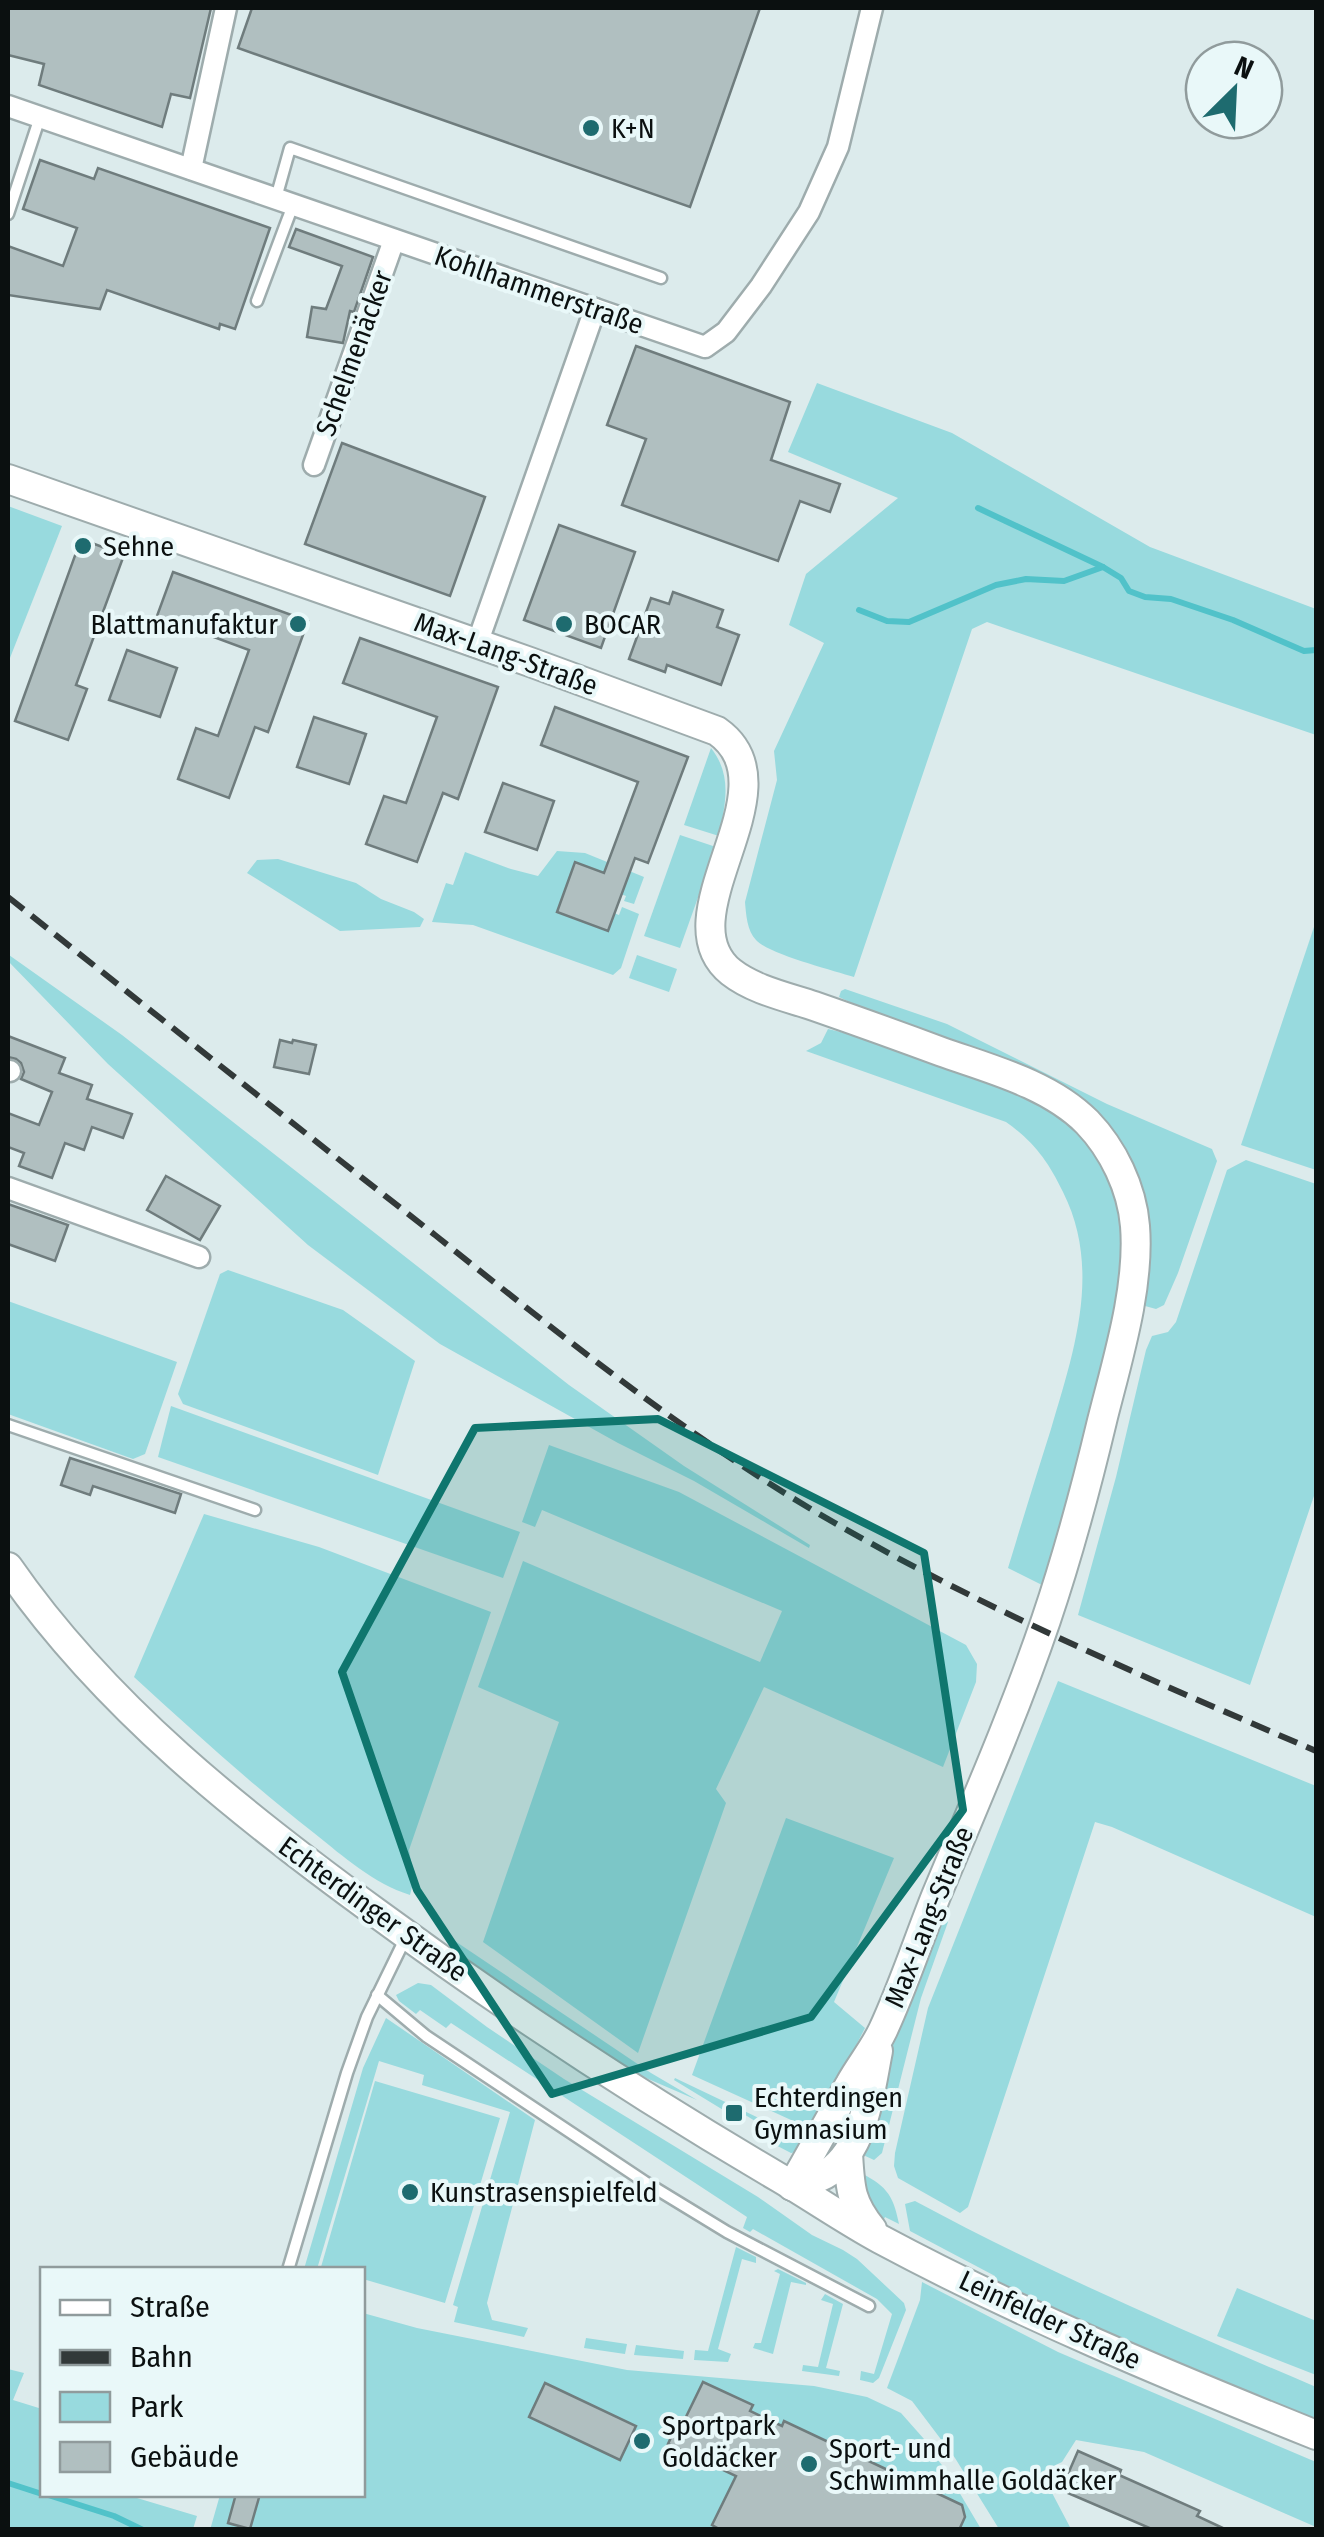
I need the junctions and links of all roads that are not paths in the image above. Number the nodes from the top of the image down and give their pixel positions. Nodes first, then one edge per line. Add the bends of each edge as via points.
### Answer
1 (226, 8) edge
2 (872, 8) edge
3 (8, 106) edge
4 (40, 117) junction
5 (190, 169) junction
6 (284, 202) junction
7 (8, 214) edge
8 (394, 240) junction
9 (661, 278) dead end
10 (257, 301) dead end
11 (594, 309) junction
12 (314, 466) dead end
13 (8, 480) edge
14 (477, 644) junction
15 (8, 1188) edge
16 (199, 1257) dead end
17 (8, 1425) edge
18 (255, 1510) dead end
19 (8, 1567) edge
20 (407, 1936) junction
21 (376, 1995) junction
22 (882, 2033) junction
23 (848, 2154) junction
24 (792, 2186) junction
25 (878, 2237) junction
26 (289, 2267) edge
27 (868, 2306) dead end
28 (1316, 2434) edge

1 - 5 street
2 - 11 street, Kohlhammerstraße via 830,169 793,240 726,332 705,347
3 - 4 street, Kohlhammerstraße
4 - 5 street, Kohlhammerstraße
4 - 7 lane
5 - 6 street, Kohlhammerstraße
6 - 8 street, Kohlhammerstraße
6 - 9 lane via 290,148
6 - 10 lane
8 - 11 street, Kohlhammerstraße
8 - 12 street, Schelmenäcker
11 - 14 street
13 - 14 main road, Max-Lang-Straße
14 - 22 main road, Max-Lang-Straße via 730,740 744,769 744,788 713,903 712,937 728,970 1054,1098 1086,1122 1126,1183 1135,1226 1134,1270 1086,1486 1046,1620
15 - 16 street
17 - 18 lane
19 - 20 main road, Echterdinger Straße via 151,1731 270,1835
20 - 21 lane
20 - 24 main road, Echterdinger Straße via 592,2064
21 - 26 lane
21 - 27 lane via 426,2036 645,2182
22 - 23 main road, Max-Lang-Straße
22 - 24 main road, Max-Lang-Straße
23 - 24 main road via 830,2172
23 - 25 main road via 855,2206
24 - 25 main road, Leinfelder Straße
25 - 28 main road, Leinfelder Straße via 997,2297

